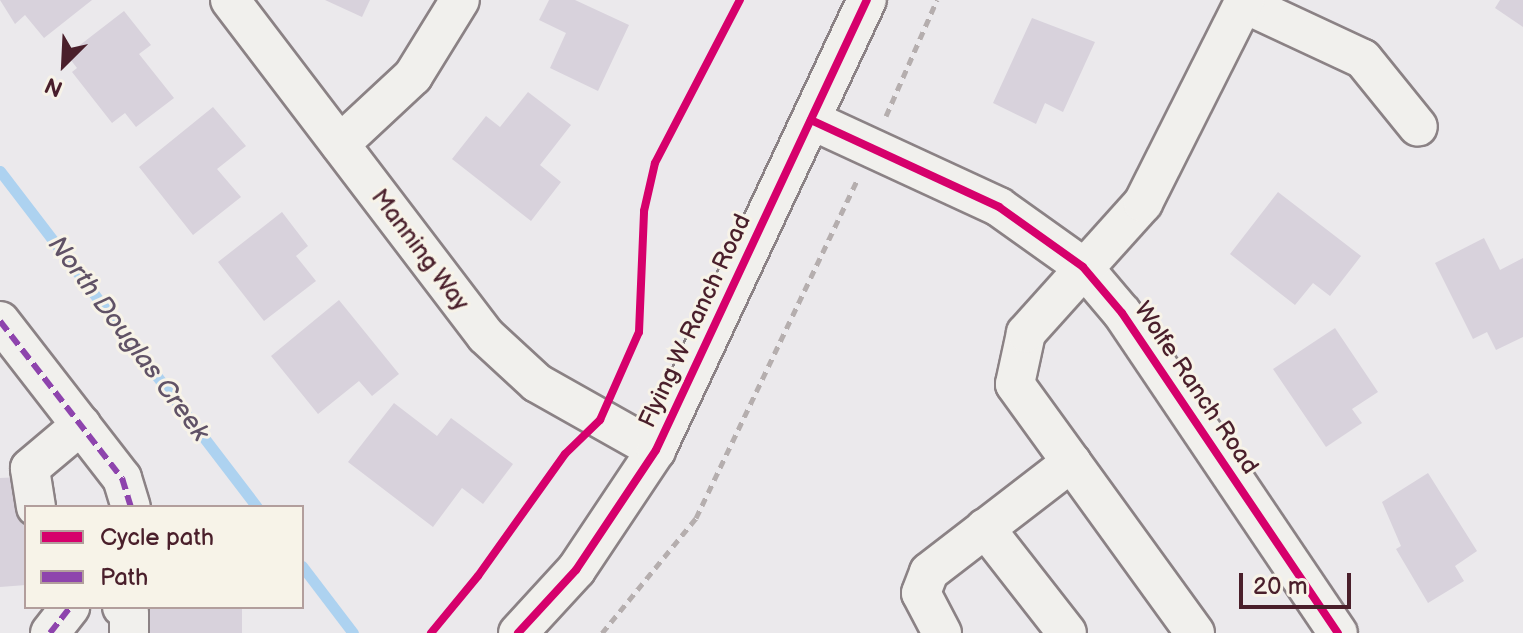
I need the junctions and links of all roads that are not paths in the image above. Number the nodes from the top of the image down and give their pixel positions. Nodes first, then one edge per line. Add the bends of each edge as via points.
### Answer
1 (230, 0) edge
2 (460, 0) edge
3 (867, 0) edge
4 (1244, 2) edge
5 (811, 120) junction
6 (1418, 127) dead end
7 (340, 144) junction
8 (1083, 267) junction
9 (0, 321) edge
10 (81, 425) junction
11 (656, 450) junction
12 (1072, 462) junction
13 (36, 505) edge
14 (130, 505) edge
15 (985, 528) junction
16 (68, 609) edge
17 (124, 609) edge
18 (50, 633) edge
19 (129, 633) edge
20 (518, 633) edge
21 (942, 633) edge
22 (1067, 633) edge
23 (1195, 633) edge
24 (1338, 633) edge

1 - 7 street, Manning Way
2 - 7 street via 413,76
3 - 5 street, Flying W Ranch Road
4 - 6 street via 1363,59
4 - 8 street via 1143,203
5 - 8 street, Wolfe Ranch Road via 999,207
5 - 11 street, Flying W Ranch Road
7 - 11 street, Manning Way via 511,363
8 - 12 street via 1026,333 1015,384
8 - 24 street, Wolfe Ranch Road via 1122,313
9 - 10 street
10 - 13 street via 30,468
10 - 14 street via 122,478
11 - 20 street, Flying W Ranch Road via 576,570
12 - 15 street
12 - 23 street
15 - 21 street via 929,572 921,593
15 - 22 street
16 - 18 street
17 - 19 street

